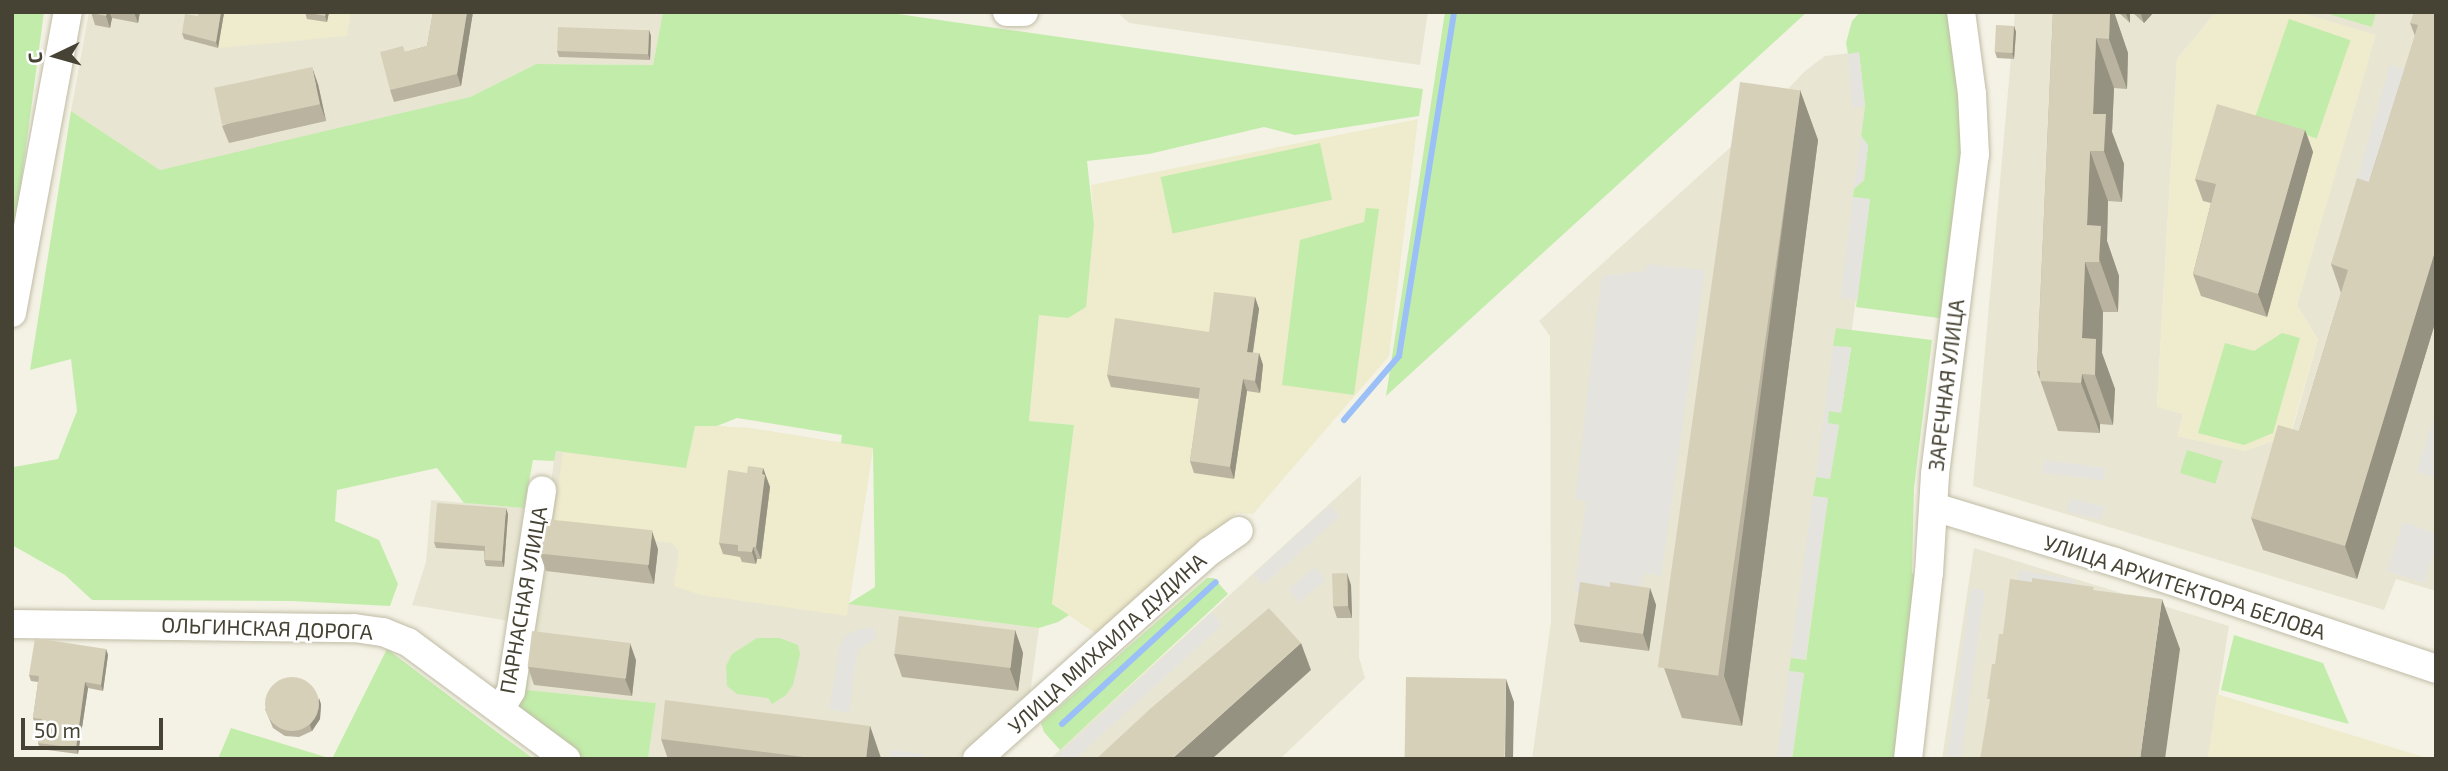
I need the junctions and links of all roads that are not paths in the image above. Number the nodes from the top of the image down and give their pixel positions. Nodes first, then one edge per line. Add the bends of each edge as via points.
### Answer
1 (68, 12) edge
2 (1007, 12) edge
3 (1024, 12) edge
4 (1961, 12) edge
5 (12, 313) edge
6 (542, 490) dead end
7 (1934, 507) junction
8 (1240, 531) dead end
9 (12, 625) edge
10 (2436, 669) edge
11 (500, 708) junction
12 (566, 759) edge
13 (977, 759) edge
14 (1908, 759) edge

1 - 5 street
2 - 3 street
4 - 7 street, ЗАРЕЧНАЯ УЛИЦА via 1975,155
6 - 11 street, ПАРНАСНАЯ УЛИЦА via 510,691
7 - 10 street, УЛИЦА АРХИТЕКТОРА БЕЛОВА
7 - 14 street, ЗАРЕЧНАЯ УЛИЦА
8 - 13 street, УЛИЦА МИХАИЛА ДУДИНА via 1210,551
9 - 11 street, ОЛЬГИНСКАЯ ДОРОГА via 341,627 383,632 408,642
11 - 12 street, ОЛЬГИНСКАЯ ДОРОГА

